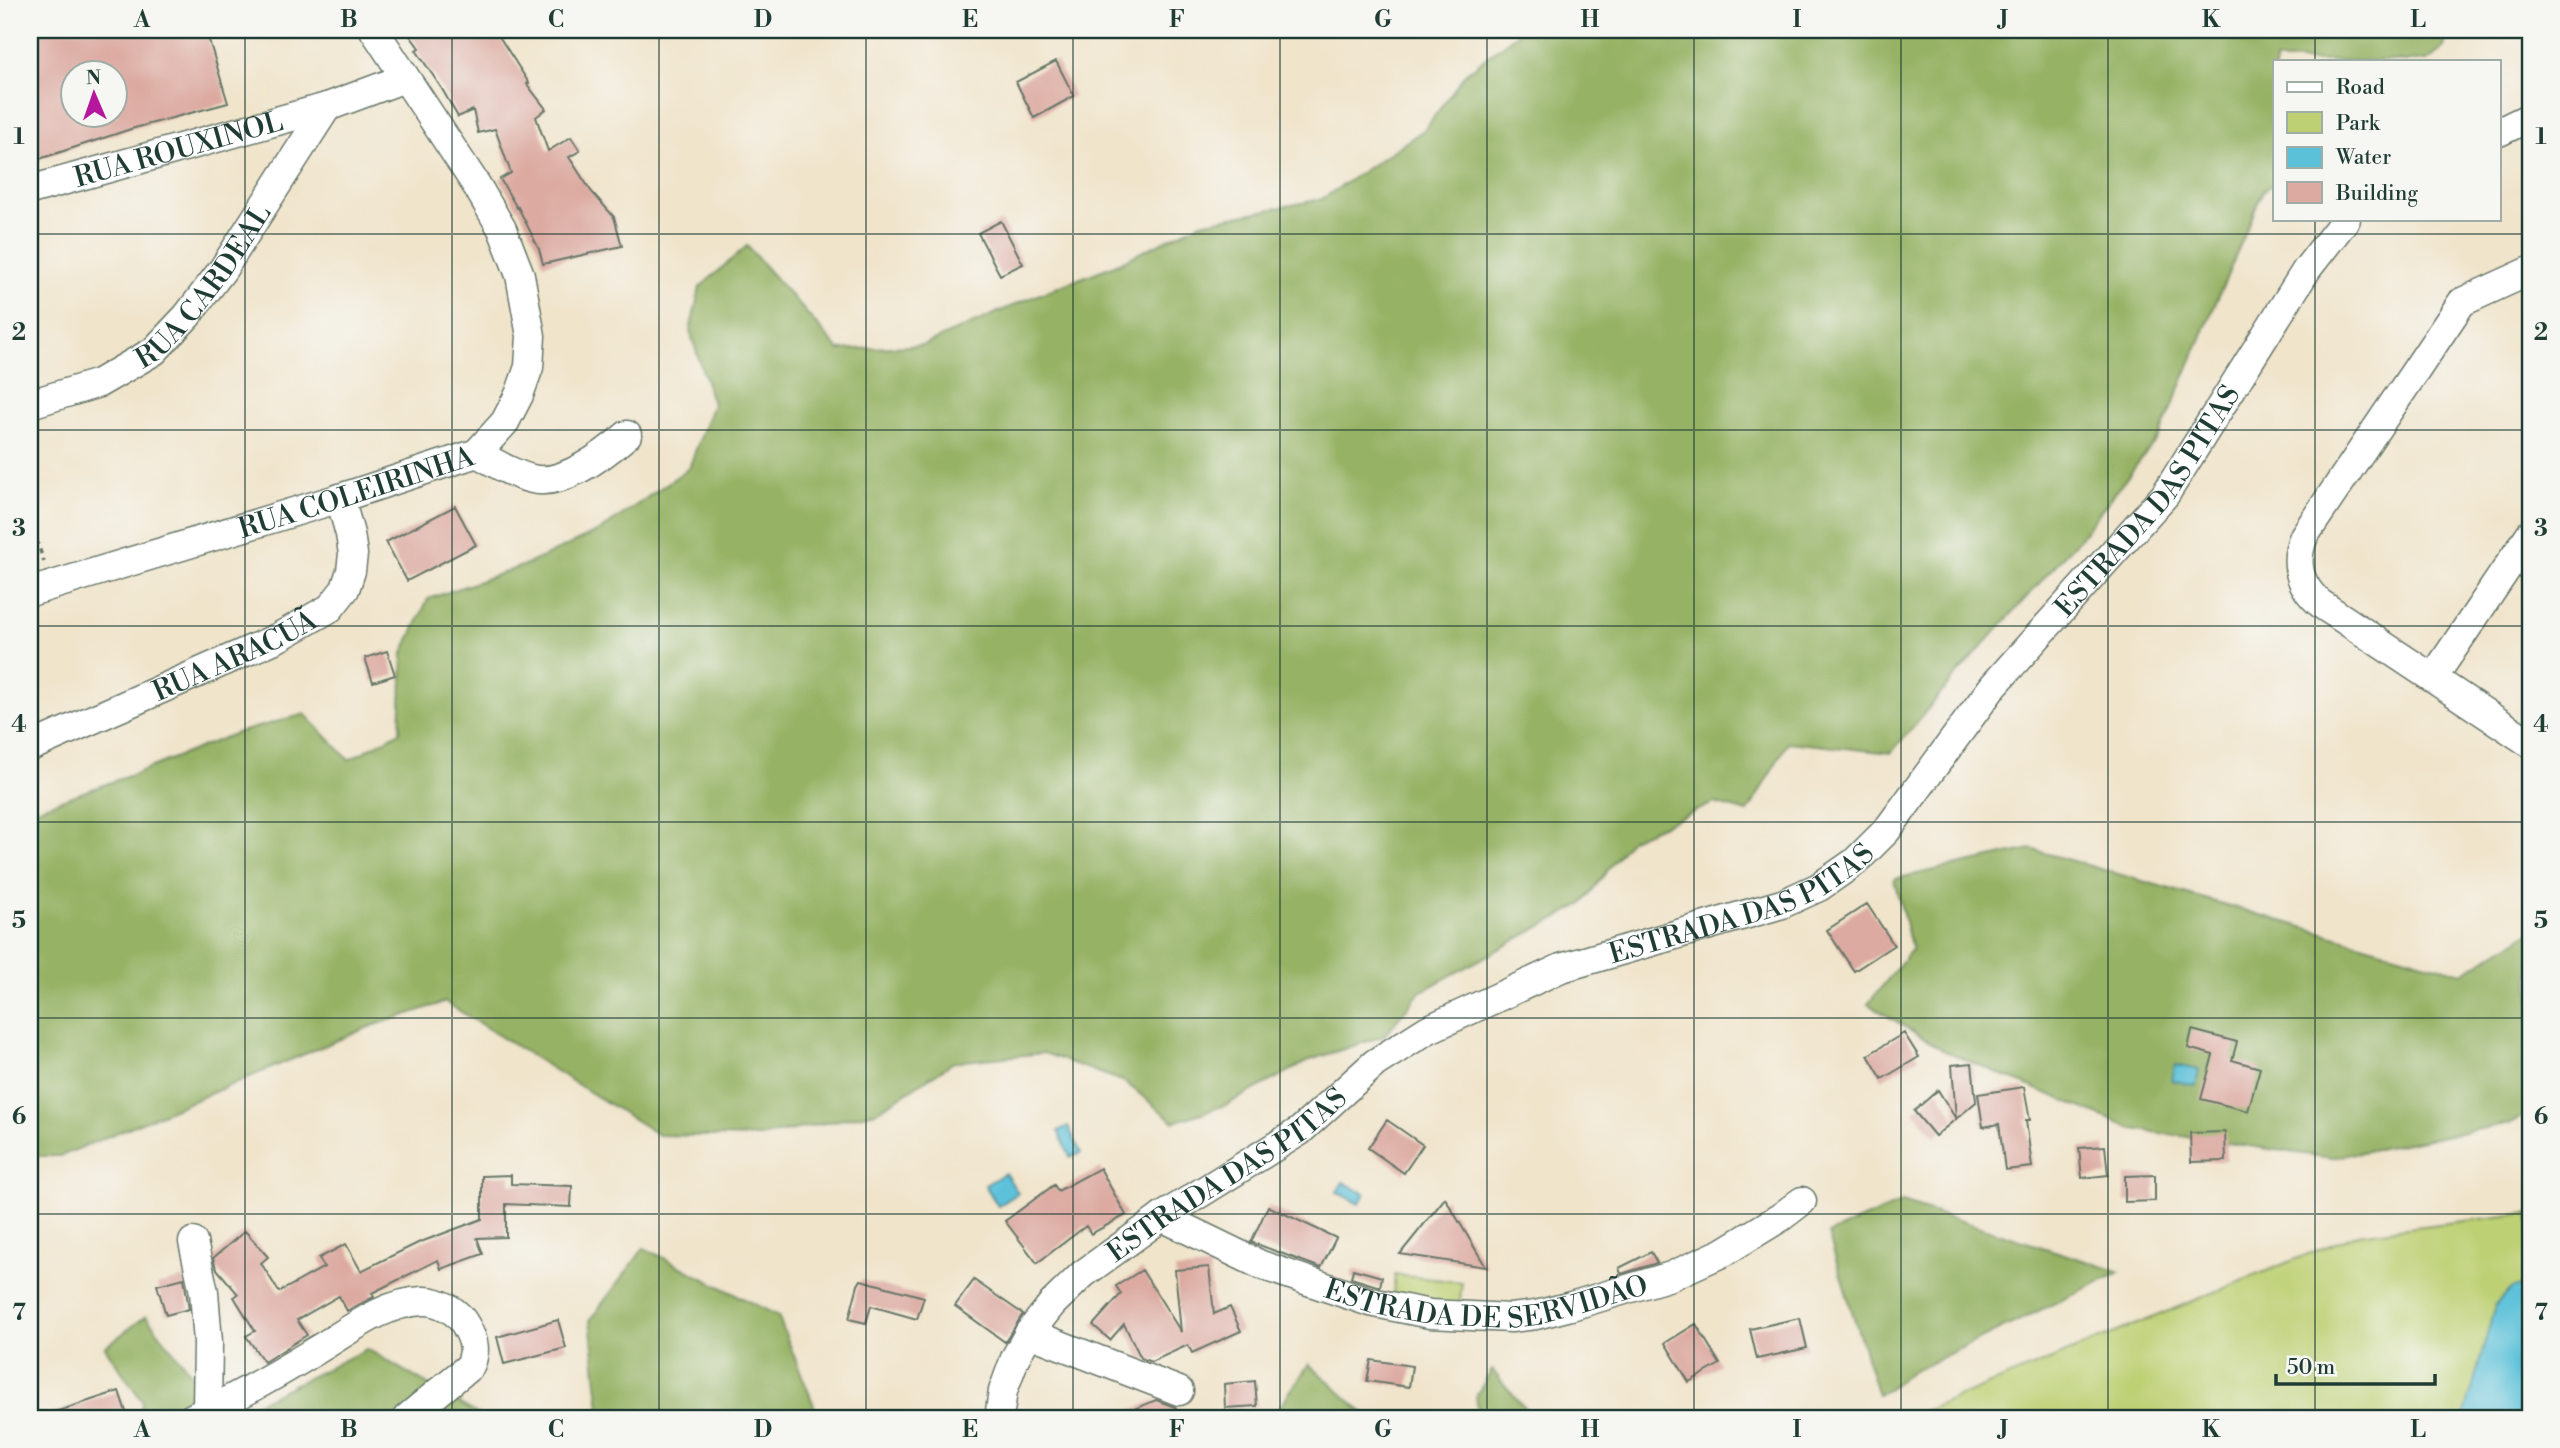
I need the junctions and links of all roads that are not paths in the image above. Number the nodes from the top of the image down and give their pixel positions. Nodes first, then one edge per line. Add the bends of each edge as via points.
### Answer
1 (374, 30) edge
2 (405, 78) junction
3 (327, 107) junction
4 (2530, 117) edge
5 (2500, 132) edge
6 (30, 190) edge
7 (2345, 220) edge
8 (2530, 271) edge
9 (30, 404) edge
10 (627, 435) dead end
11 (477, 453) junction
12 (340, 498) junction
13 (2530, 534) edge
14 (41, 588) edge
15 (2433, 678) junction
16 (2530, 743) edge
17 (30, 747) edge
18 (1802, 1200) dead end
19 (1162, 1217) junction
20 (193, 1242) dead end
21 (1030, 1333) junction
22 (1179, 1391) dead end
23 (200, 1415) edge
24 (407, 1418) edge
25 (999, 1418) edge

1 - 2 street, RUA COLEIRINHA
2 - 3 street, RUA ROUXINOL
2 - 11 street, RUA COLEIRINHA via 502,229 527,307 529,367 505,422
3 - 6 street, RUA ROUXINOL
3 - 9 street, RUA CARDEAL via 223,269 154,351 99,383
4 - 5 street
7 - 19 street, ESTRADA DAS PITAS via 2301,279 2165,495 1994,685 1887,830 1855,862 1819,887 1782,904 1561,968 1427,1030 1375,1063 1300,1132
8 - 15 street via 2462,302 2299,548 2299,573 2313,598
10 - 11 street via 579,469 554,480 534,480
11 - 12 street, RUA COLEIRINHA
12 - 14 street, RUA COLEIRINHA
12 - 17 street, RUA ARACUÃ via 352,571 330,608 277,638
13 - 15 street
15 - 16 street
18 - 19 street, ESTRADA DE SERVIDÃO via 1724,1252 1671,1276 1571,1306 1511,1318 1430,1314 1370,1302 1261,1265
19 - 21 street, ESTRADA DAS PITAS via 1083,1274
20 - 23 street via 208,1342
21 - 22 street
21 - 25 street, ESTRADA DAS PITAS via 1015,1358
23 - 24 street via 372,1317 398,1305 435,1301 464,1322 475,1343 474,1356 470,1366

